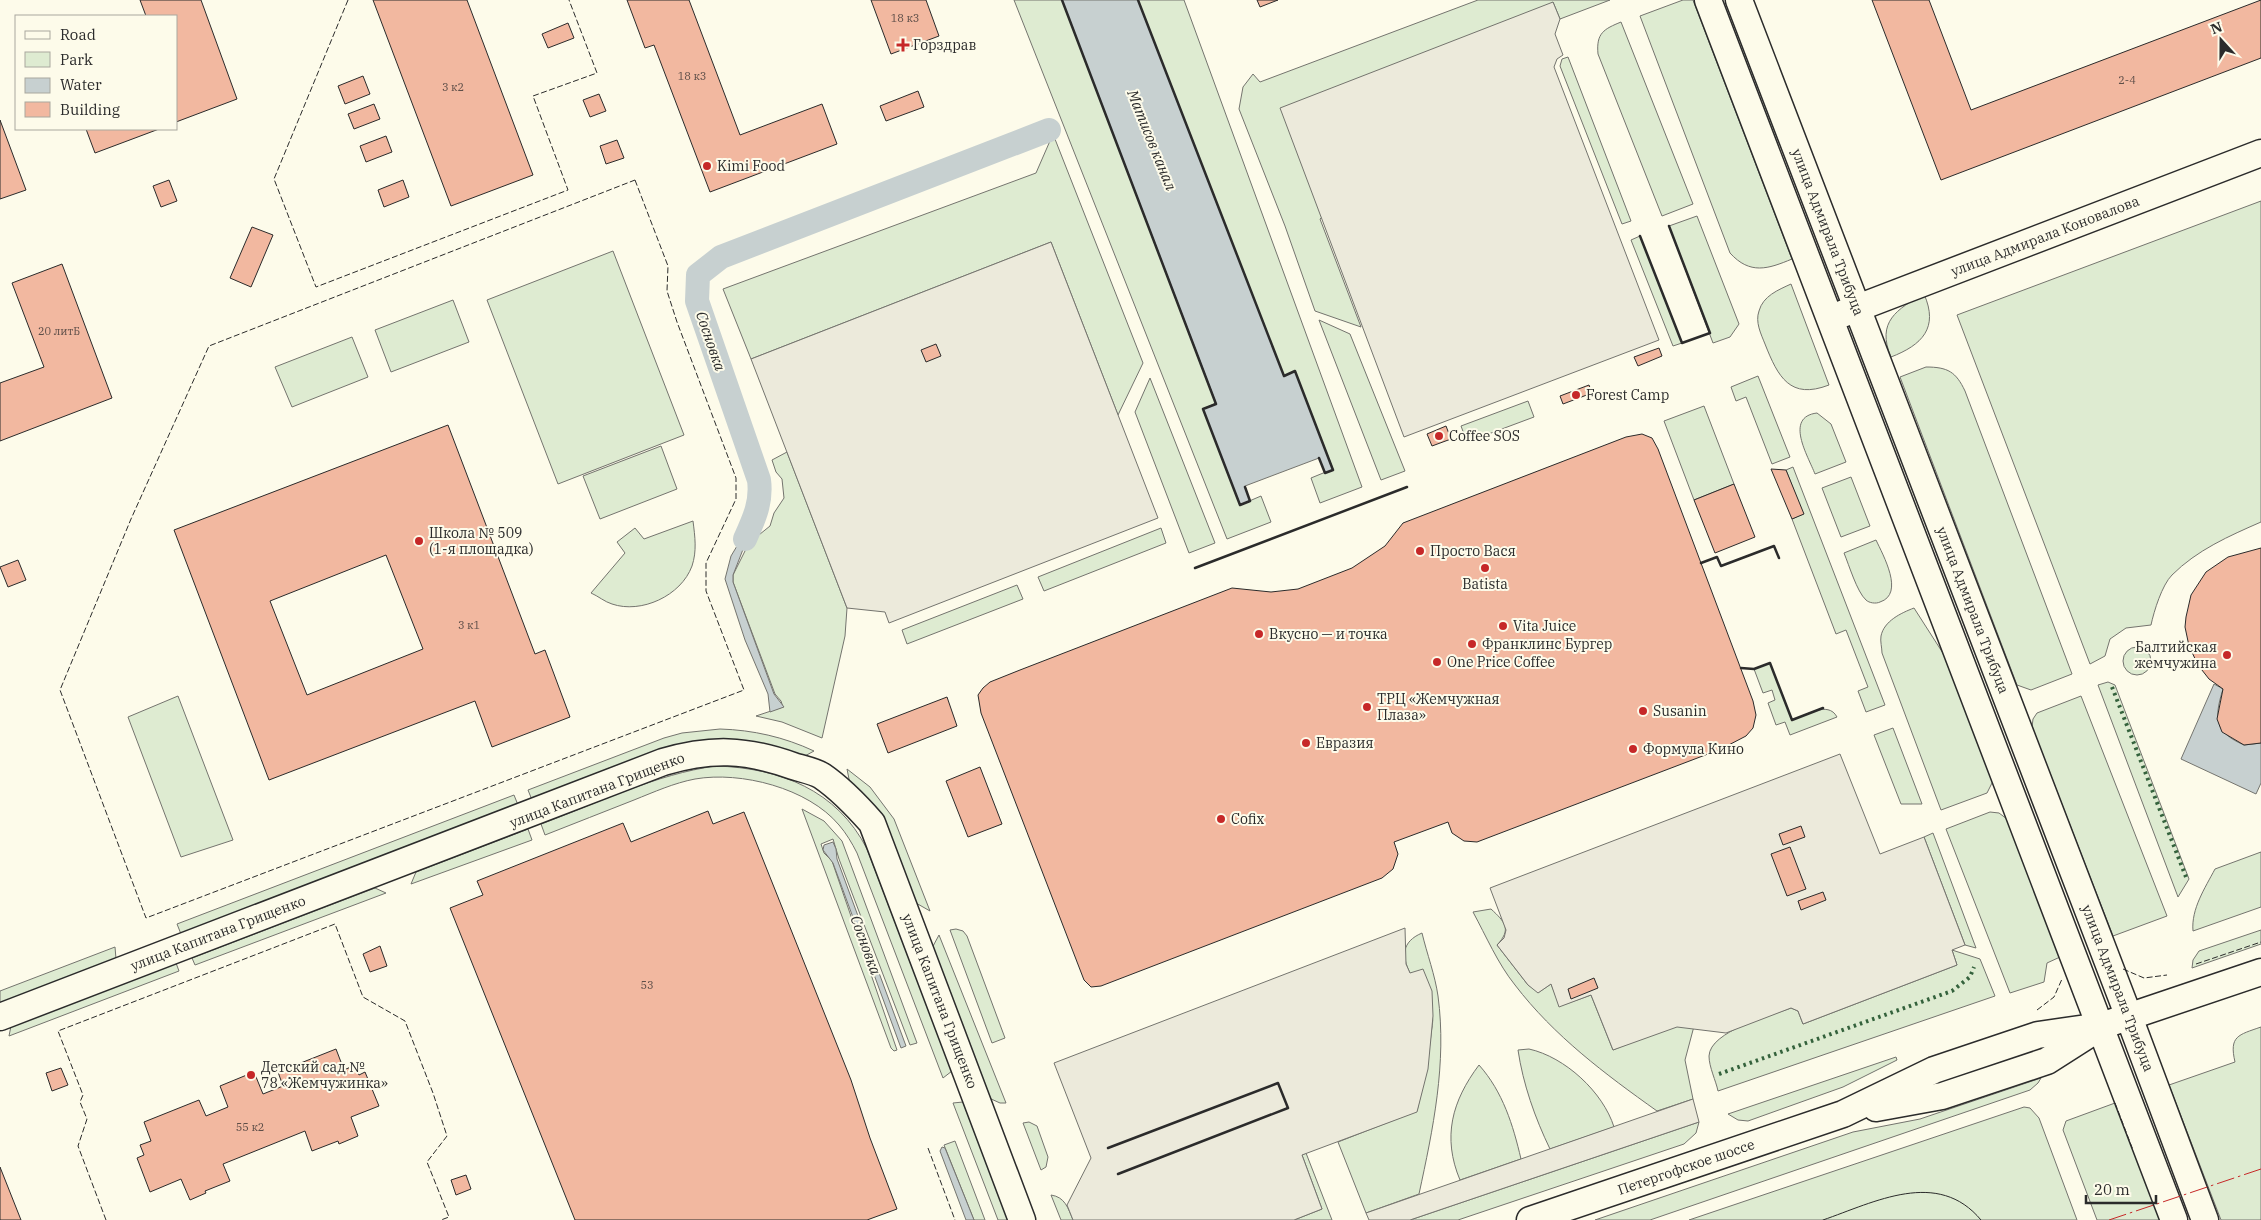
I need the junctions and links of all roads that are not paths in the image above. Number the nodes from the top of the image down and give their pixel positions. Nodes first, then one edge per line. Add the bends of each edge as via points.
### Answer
1 (1708, 0) edge
2 (1739, 0) edge
3 (2261, 153) edge
4 (1857, 308) junction
5 (1830, 318) junction
6 (2261, 972) edge
7 (2129, 1016) junction
8 (0, 1017) edge
9 (2101, 1026) junction
10 (1022, 1220) edge
11 (1530, 1220) edge
12 (2174, 1220) edge
13 (2205, 1220) edge

1 - 5 street, улица Адмирала Трибуца
2 - 4 street, улица Адмирала Трибуца
3 - 4 street, улица Адмирала Коновалова
4 - 5 street, улица Адмирала Коновалова
4 - 7 street, улица Адмирала Трибуца
5 - 9 street, улица Адмирала Трибуца
6 - 7 street, Петергофское шоссе
7 - 9 street, Петергофское шоссе
7 - 13 street, улица Адмирала Трибуца
8 - 10 street, улица Капитана Грищенко via 671,760 714,751 747,753 821,776 852,800 872,823
9 - 11 street, Петергофское шоссе via 2038,1035 1934,1070 1843,1114
9 - 12 street, улица Адмирала Трибуца

